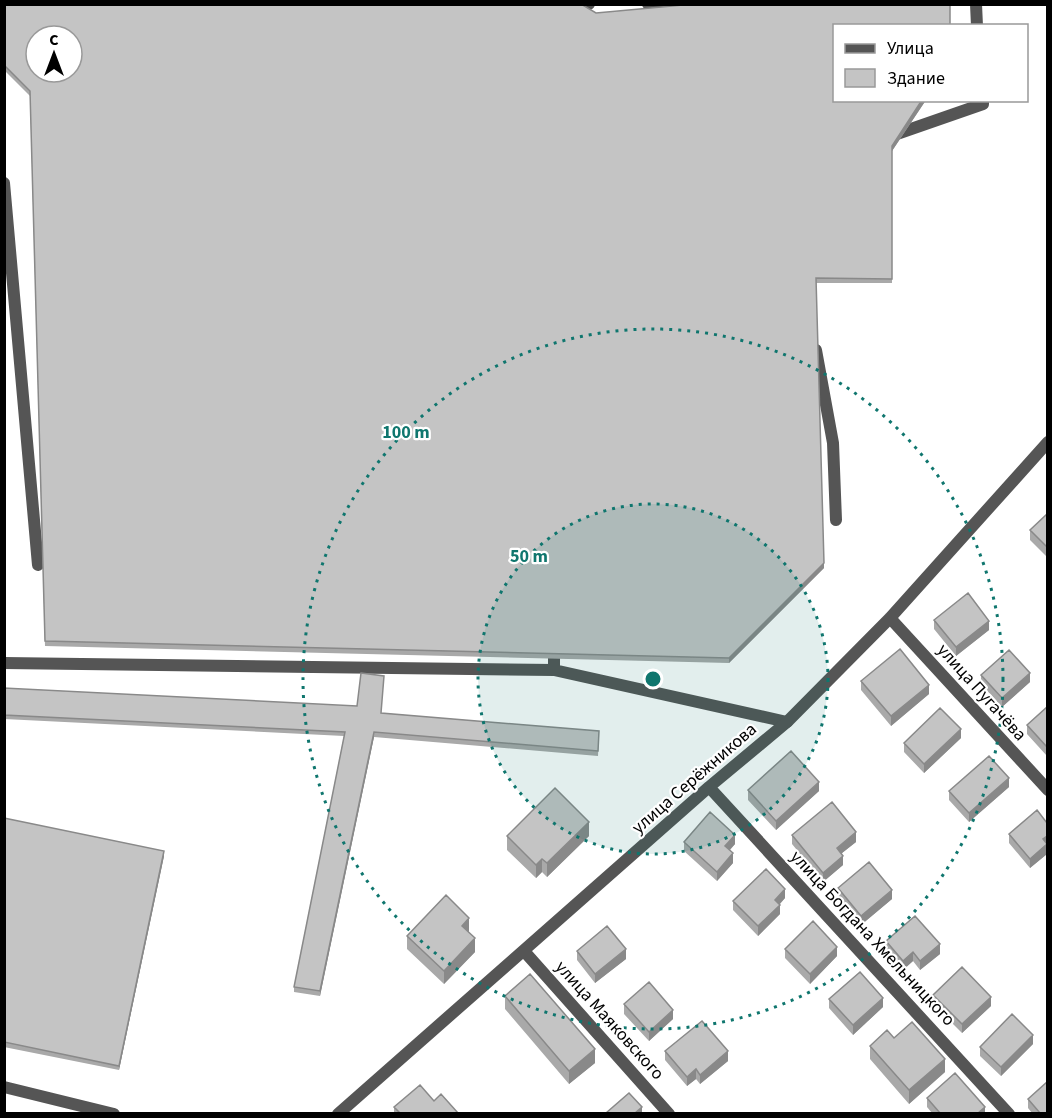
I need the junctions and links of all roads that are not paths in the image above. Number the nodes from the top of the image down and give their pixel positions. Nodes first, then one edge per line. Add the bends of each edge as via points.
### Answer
1 (589, 4) edge
2 (648, 4) edge
3 (975, 4) edge
4 (556, 7) edge
5 (689, 13) edge
6 (977, 24) edge
7 (983, 102) edge
8 (884, 138) edge
9 (4, 183) edge
10 (814, 341) edge
11 (1047, 442) edge
12 (836, 520) dead end
13 (38, 565) dead end
14 (890, 618) junction
15 (554, 635) edge
16 (4, 663) edge
17 (554, 670) junction
18 (787, 722) junction
19 (709, 788) junction
20 (1047, 790) edge
21 (524, 951) junction
22 (4, 1087) edge
23 (114, 1113) edge
24 (338, 1113) edge
25 (669, 1113) edge
26 (1010, 1113) edge

1 - 4 street
2 - 5 street via 678,14
3 - 6 street
7 - 8 street
9 - 13 street
10 - 12 street
11 - 14 street, улица Серёжникова
14 - 18 street, улица Серёжникова
14 - 20 street, улица Пугачёва
15 - 17 street
16 - 17 street via 446,663
17 - 18 street
18 - 19 street, улица Серёжникова
19 - 21 street, улица Серёжникова
19 - 26 street, улица Богдана Хмельницкого
21 - 24 street, улица Серёжникова
21 - 25 street, улица Маяковского
22 - 23 street

